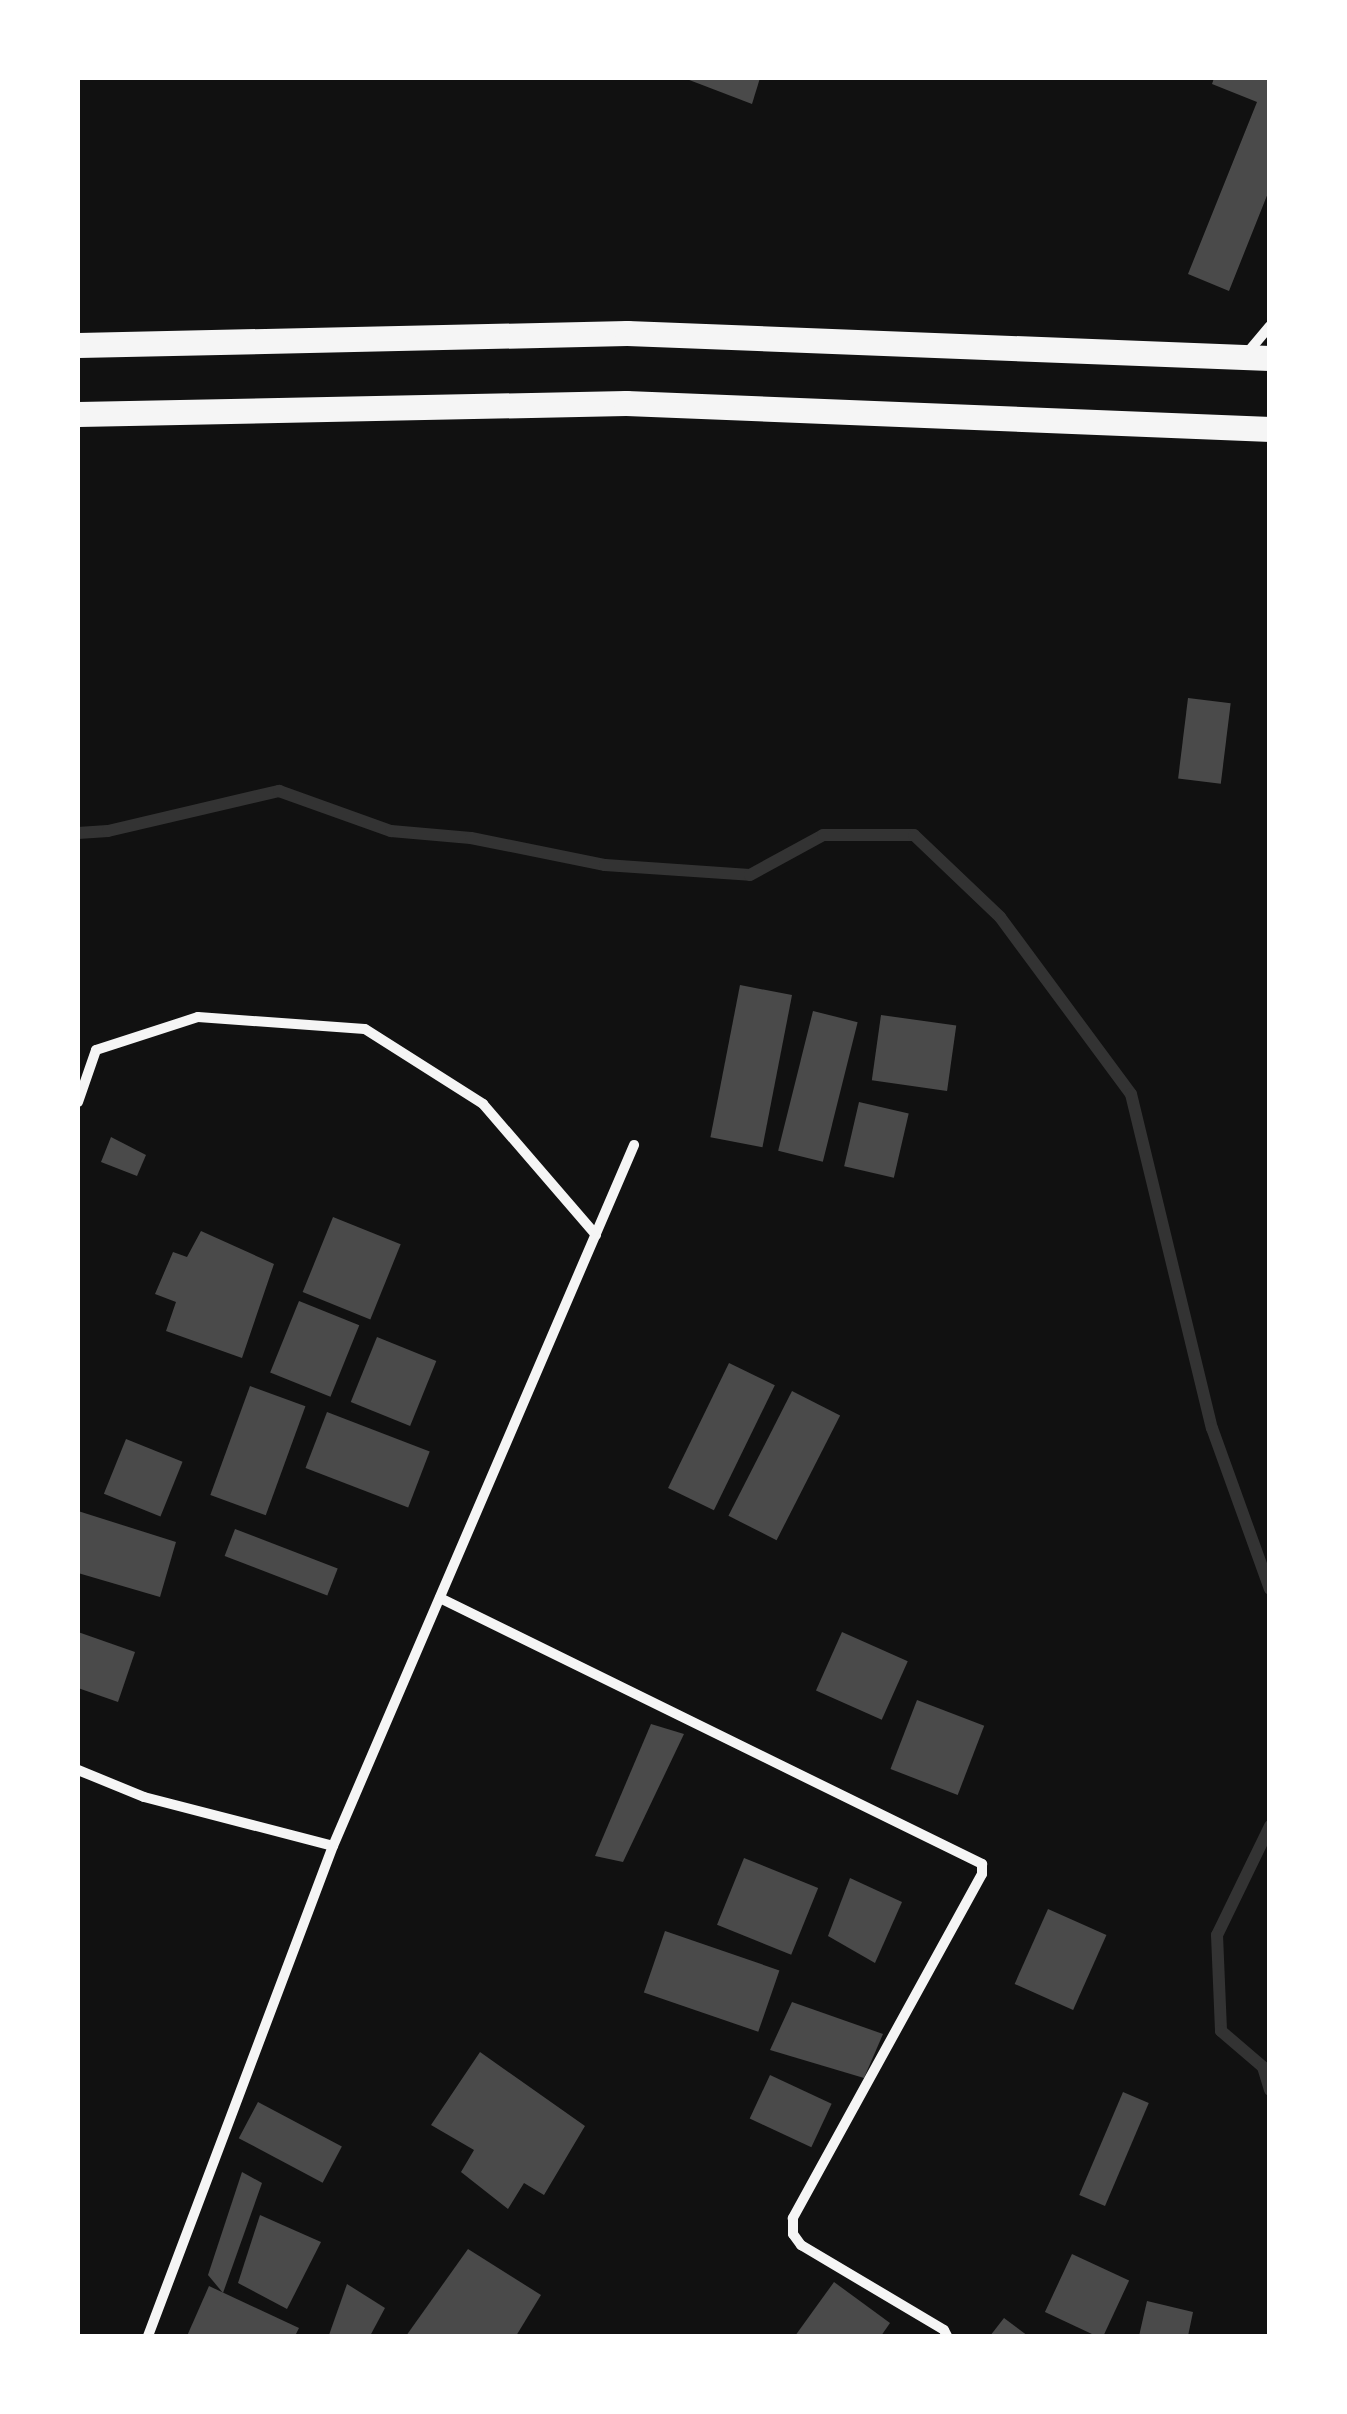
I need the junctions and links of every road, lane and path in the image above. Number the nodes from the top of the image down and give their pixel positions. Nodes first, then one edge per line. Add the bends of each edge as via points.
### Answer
1 (1270, 326) edge
2 (78, 345) edge
3 (1257, 357) edge
4 (78, 414) edge
5 (1270, 429) edge
6 (78, 1102) edge
7 (634, 1145) dead end
8 (596, 1235) junction
9 (440, 1598) junction
10 (78, 1770) edge
11 (334, 1846) junction
12 (148, 2336) edge
13 (947, 2336) edge

1 - 3 street
2 - 3 main road via 627,332
4 - 5 main road via 626,403
6 - 8 street via 96,1050 198,1017 365,1029 483,1104
7 - 8 street
8 - 9 street
9 - 11 street
9 - 13 street via 978,1858 982,1874 793,2218 801,2245
10 - 11 street via 144,1797
11 - 12 street

